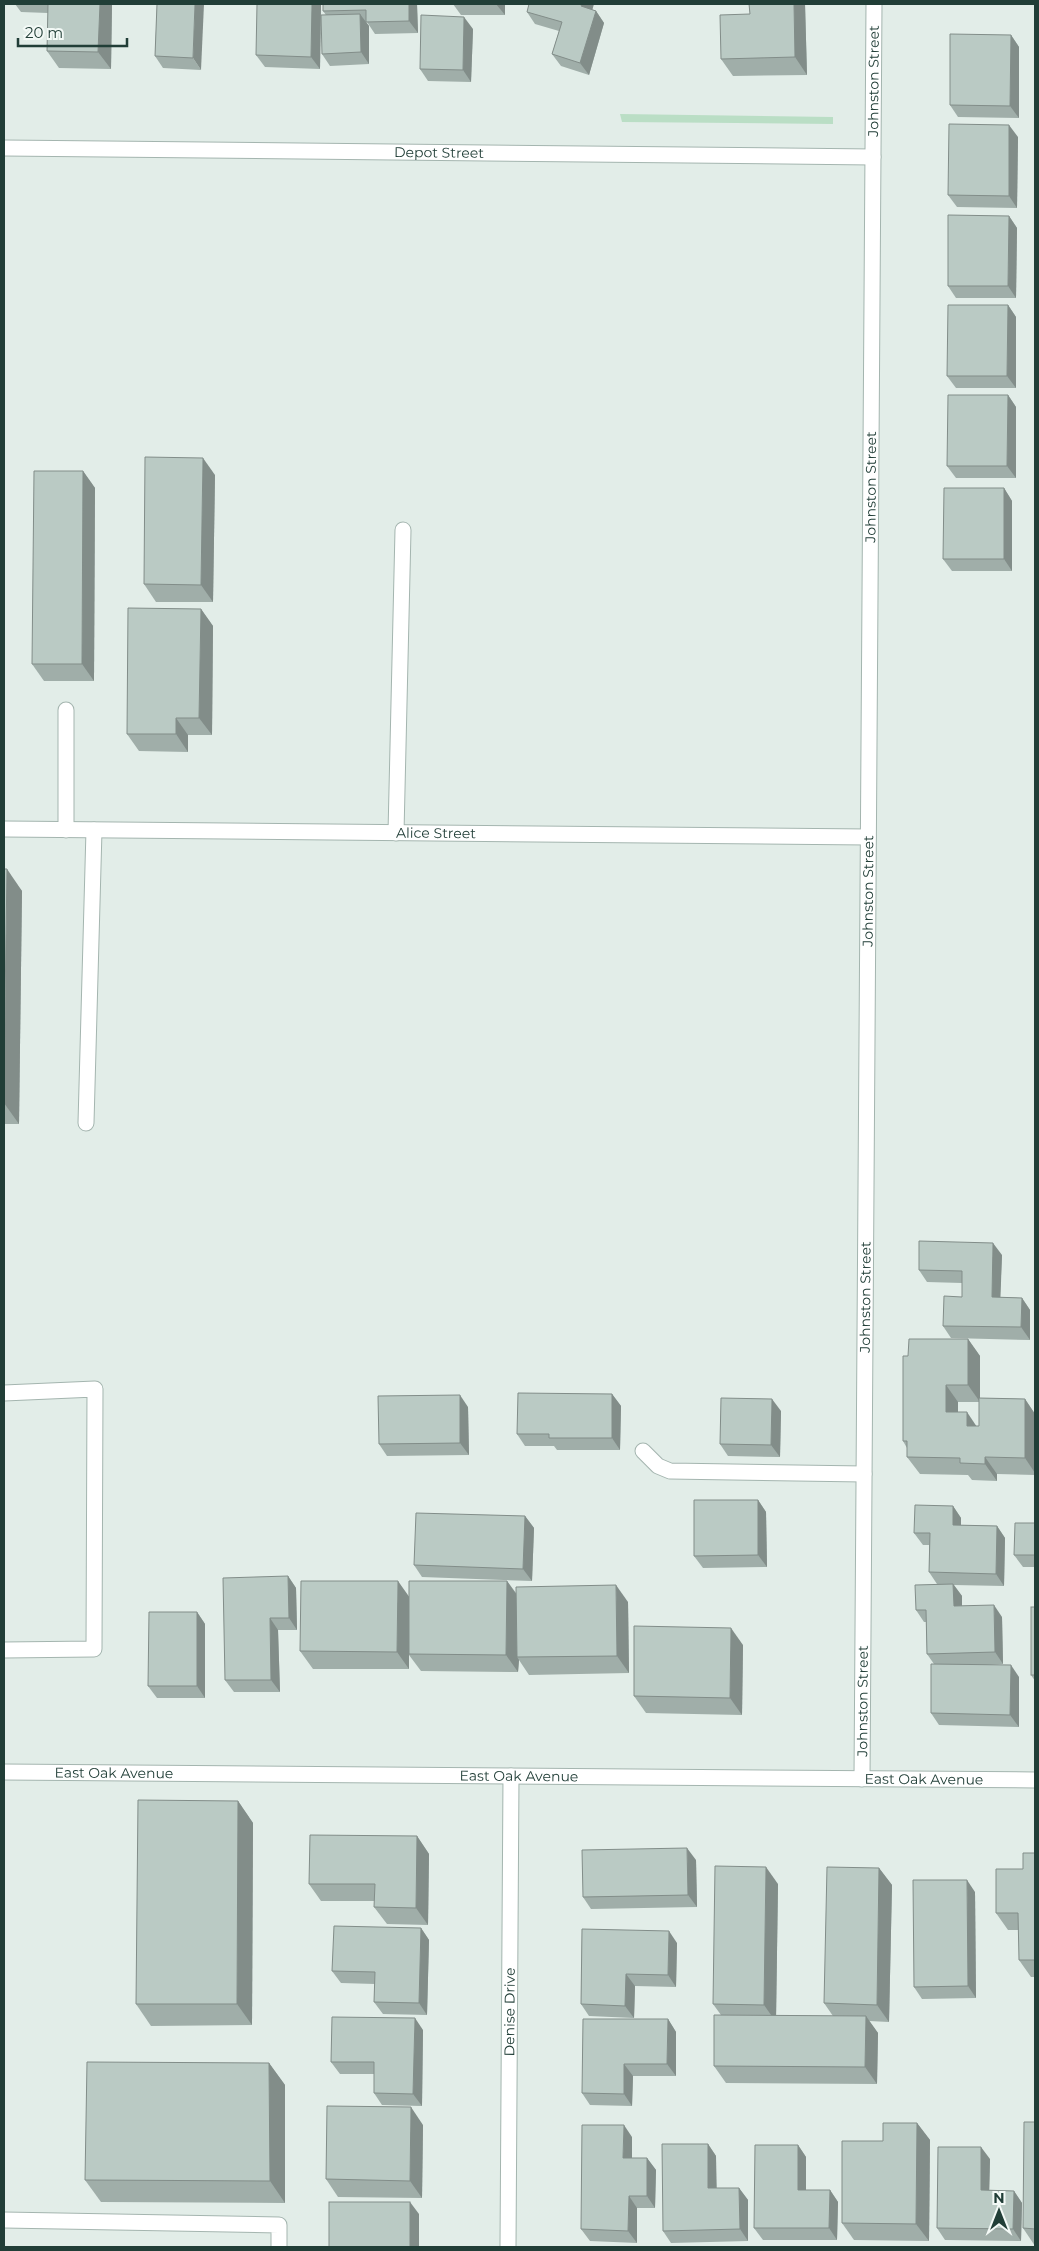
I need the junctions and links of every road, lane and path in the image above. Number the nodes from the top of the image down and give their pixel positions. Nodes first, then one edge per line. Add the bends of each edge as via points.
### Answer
1 (874, 4) edge
2 (4, 148) edge
3 (873, 157) junction
4 (403, 530) dead end
5 (66, 710) dead end
6 (4, 829) edge
7 (66, 830) junction
8 (94, 830) junction
9 (396, 833) junction
10 (868, 838) junction
11 (86, 1123) dead end
12 (4, 1393) edge
13 (643, 1451) dead end
14 (864, 1474) junction
15 (4, 1650) edge
16 (4, 1772) edge
17 (511, 1776) junction
18 (862, 1779) junction
19 (1035, 1780) edge
20 (4, 2220) edge
21 (279, 2247) edge
22 (508, 2247) edge

1 - 3 street, Johnston Street
2 - 3 street, Depot Street
3 - 10 street, Johnston Street
4 - 9 street
5 - 7 street
6 - 7 street, Alice Street
7 - 8 street, Alice Street
8 - 9 street, Alice Street
8 - 11 street
9 - 10 street, Alice Street
10 - 14 street, Johnston Street
12 - 15 street via 95,1389 94,1649
13 - 14 street via 658,1466 670,1471
14 - 18 street, Johnston Street
16 - 17 street, East Oak Avenue
17 - 18 street, East Oak Avenue
17 - 22 street, Denise Drive
18 - 19 street, East Oak Avenue
20 - 21 street via 279,2225

